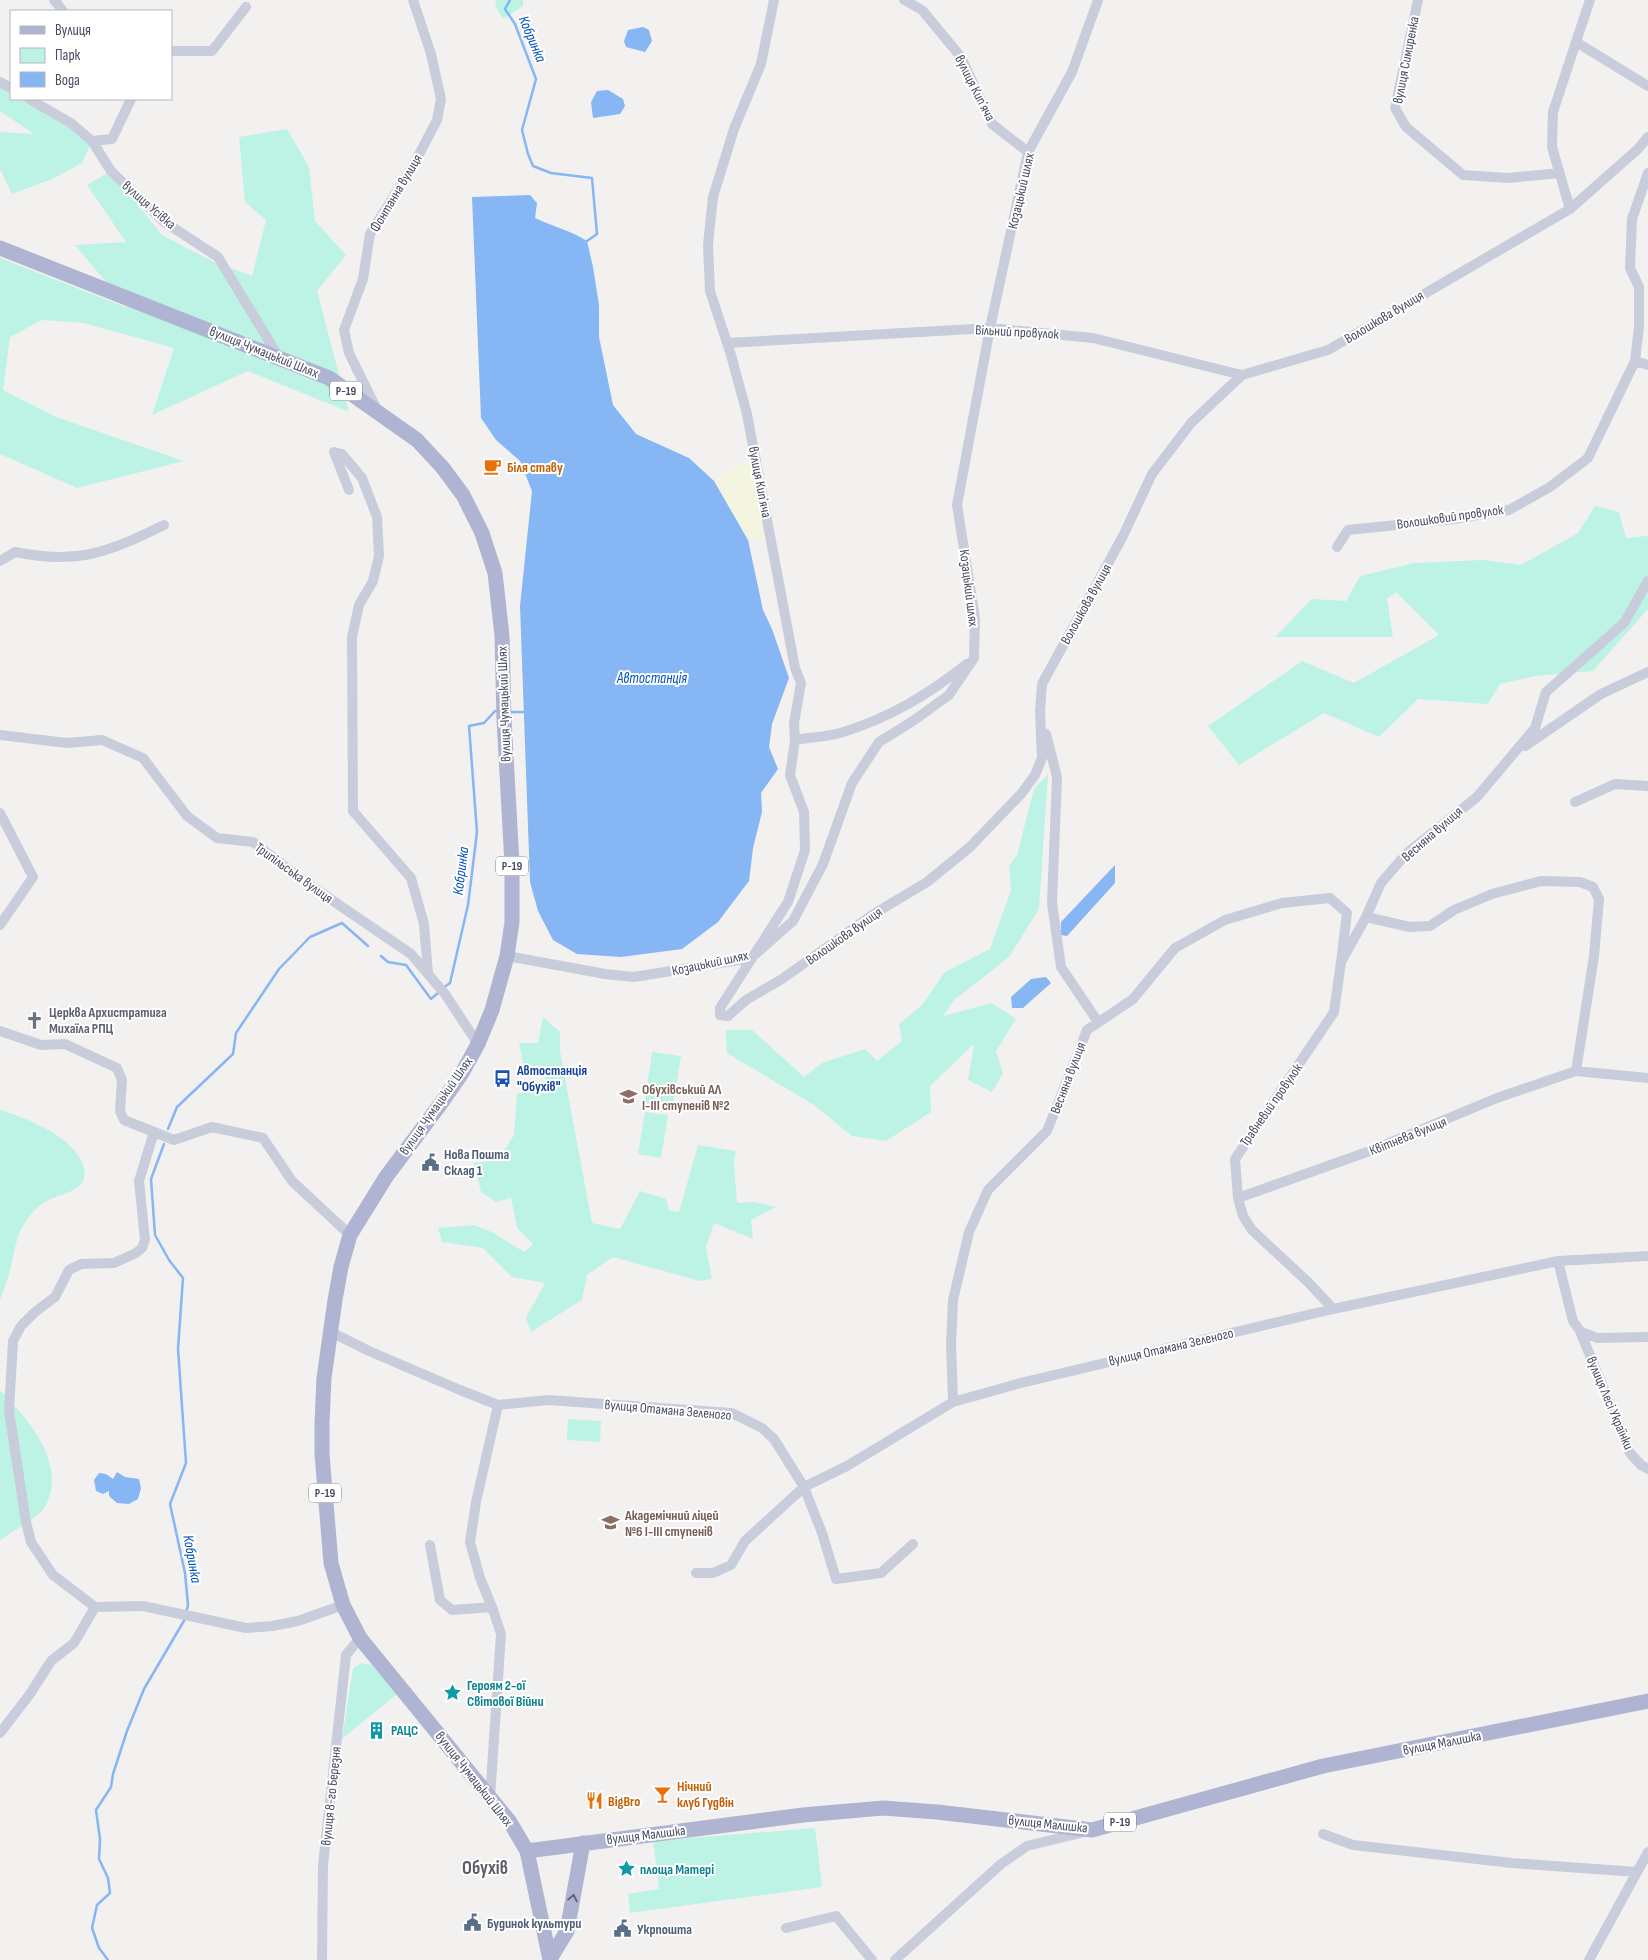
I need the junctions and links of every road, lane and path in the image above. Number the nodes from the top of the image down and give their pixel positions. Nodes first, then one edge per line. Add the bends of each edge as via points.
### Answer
1 (54, 0) edge
2 (413, 0) edge
3 (774, 0) edge
4 (904, 0) edge
5 (1098, 0) edge
6 (1418, 0) edge
7 (1590, 0) edge
8 (246, 7) dead end
9 (63, 10) edge
10 (1576, 42) junction
11 (172, 51) edge
12 (1648, 86) edge
13 (31, 100) edge
14 (131, 100) edge
15 (1648, 137) edge
16 (92, 141) junction
17 (1028, 152) junction
18 (1648, 173) edge
19 (1559, 174) junction
20 (1570, 209) junction
21 (0, 248) edge
22 (1643, 286) edge
23 (990, 328) junction
24 (727, 343) junction
25 (280, 359) junction
26 (1635, 361) junction
27 (1648, 365) edge
28 (1242, 374) junction
29 (378, 413) junction
30 (350, 490) dead end
31 (164, 525) dead end
32 (1337, 547) dead end
33 (0, 561) edge
34 (1648, 581) edge
35 (974, 658) junction
36 (1648, 672) edge
37 (1040, 711) junction
38 (0, 735) edge
39 (795, 740) junction
40 (1516, 752) junction
41 (1648, 786) edge
42 (1575, 802) dead end
43 (0, 813) edge
44 (1366, 917) junction
45 (0, 925) edge
46 (507, 956) junction
47 (751, 958) junction
48 (1341, 962) junction
49 (428, 973) junction
50 (1098, 1022) junction
51 (0, 1031) edge
52 (478, 1044) junction
53 (1576, 1071) junction
54 (1648, 1078) edge
55 (154, 1132) junction
56 (1238, 1198) junction
57 (350, 1235) junction
58 (1648, 1256) edge
59 (1558, 1261) junction
60 (1332, 1309) junction
61 (1580, 1331) junction
62 (331, 1332) junction
63 (1648, 1336) edge
64 (953, 1402) junction
65 (498, 1405) junction
66 (1648, 1469) edge
67 (804, 1487) junction
68 (913, 1544) dead end
69 (430, 1545) dead end
70 (696, 1573) dead end
71 (343, 1605) junction
72 (95, 1607) junction
73 (492, 1607) junction
74 (360, 1638) junction
75 (1648, 1701) edge
76 (0, 1733) edge
77 (490, 1798) junction
78 (1092, 1830) junction
79 (1323, 1834) dead end
80 (583, 1843) junction
81 (526, 1851) junction
82 (1648, 1852) edge
83 (1637, 1872) junction
84 (786, 1928) dead end
85 (322, 1960) edge
86 (550, 1960) edge
87 (872, 1960) edge
88 (895, 1960) edge
89 (1589, 1960) edge

1 - 9 street
2 - 29 street, Фонтанна вулиця via 431,54 441,99 437,120 413,166 370,234 363,279 344,330 349,353
3 - 24 street, вулиця Кипʼяча via 761,64 734,129 713,197 708,245 710,291
4 - 17 street, вулиця Кипʼяча via 922,10 961,57 992,124
5 - 17 street, Козацький шлях via 1072,72
6 - 19 street, вулиця Симиренка via 1395,108 1406,127 1463,175 1508,178
7 - 10 street
8 - 11 street via 212,51
10 - 12 street
10 - 19 street via 1553,112 1552,147
13 - 16 street, вулиця Усівка via 71,123
14 - 16 street via 112,139
15 - 20 street, Волошкова вулиця
16 - 25 street, вулиця Усівка via 110,171 163,221 218,257
17 - 23 street, Козацький шлях
18 - 22 street via 1632,219 1630,268
19 - 20 street
20 - 28 street, Волошкова вулиця via 1328,350
21 - 25 main road, вулиця Чумацький Шлях / Р-19
22 - 26 street
23 - 24 street, Вільний провулок
23 - 28 street, Вільний провулок via 1093,338
23 - 35 street, Козацький шлях via 957,505 975,618
24 - 39 street, вулиця Кипʼяча via 747,414 795,668 801,683 794,723
25 - 29 main road, вулиця Чумацький Шлях / Р-19 via 329,378
26 - 27 street
26 - 32 street, Волошковий провулок via 1588,458 1550,487 1509,510 1348,530
28 - 37 street, Волошкова вулиця via 1191,423 1152,474 1123,536 1042,684
29 - 46 main road, вулиця Чумацький Шлях / Р-19 via 417,440 463,495 482,533 495,574 502,636 512,864 512,922
30 - 49 street via 334,452 342,454 362,478 377,517 379,556 373,581 359,605 352,637 353,811 411,878 424,924
31 - 33 street via 123,545 87,556 41,557 16,552
34 - 40 street, Весняна вулиця via 1624,623 1546,692 1535,728
35 - 39 street via 932,691 901,709 840,733
35 - 47 street, Козацький шлях via 950,695 879,742 852,783 822,864 793,921
36 - 40 street, Весняна вулиця via 1601,694
37 - 47 street, Волошкова вулиця via 1042,758 1035,775 970,848 927,882 872,915 782,979 746,1000 728,1016 720,1015 720,1008
37 - 50 street via 1057,777 1052,903 1061,967
38 - 49 street, Трипільська вулиця via 67,743 102,740 143,758 187,816 216,838 253,842 411,954
39 - 47 street, вулиця Кипʼяча via 790,775 804,812 805,850 788,902
40 - 44 street, Весняна вулиця via 1477,797 1406,854 1381,883
41 - 42 street via 1615,784
43 - 45 street via 33,877
44 - 48 street, Весняна вулиця
44 - 53 street via 1410,927 1430,926 1454,910 1492,894 1541,881 1580,882 1593,886 1599,899 1594,956
46 - 47 street, Козацький шлях via 634,977
46 - 52 main road, вулиця Чумацький Шлях / Р-19 via 492,1010
48 - 50 street, Весняна вулиця via 1347,913 1330,898 1282,903 1225,920 1175,948 1133,999
48 - 56 street, Травневий провулок via 1334,1012 1235,1159
49 - 52 street, Трипільська вулиця
50 - 64 street, Весняна вулиця via 1087,1030 1047,1131 988,1190 969,1232 953,1300
51 - 55 street via 41,1045 65,1044 116,1068 122,1080 120,1110 124,1120
52 - 57 main road, вулиця Чумацький Шлях / Р-19 via 462,1073 386,1177
53 - 54 street, Квітнева вулиця
53 - 56 street, Квітнева вулиця via 1497,1098 1367,1152
55 - 57 street via 174,1140 212,1127 264,1138 292,1181
55 - 72 street via 139,1182 146,1240 142,1248 114,1263 81,1264 70,1270 54,1297 21,1326 13,1341 9,1411 31,1542 53,1575
56 - 60 street, Травневий провулок via 1243,1216 1252,1230
57 - 62 main road, вулиця Чумацький Шлях / Р-19 via 341,1266
58 - 59 street, вулиця Отамана Зеленого
59 - 60 street, вулиця Отамана Зеленого
59 - 61 street via 1573,1321
60 - 64 street, вулиця Отамана Зеленого
61 - 63 street via 1598,1338
61 - 66 street, вулиця Лесі Українки via 1630,1453
62 - 65 street, вулиця Отамана Зеленого
62 - 71 main road, вулиця Чумацький Шлях / Р-19 via 324,1378 322,1454 331,1563
64 - 67 street, вулиця Отамана Зеленого via 847,1466
65 - 67 street, вулиця Отамана Зеленого via 548,1400 732,1413 762,1428 774,1439
65 - 73 street via 470,1542
67 - 68 street, вулиця Отамана Зеленого via 836,1579 881,1573
67 - 70 street, вулиця Отамана Зеленого via 745,1542 731,1565 713,1573
69 - 73 street via 440,1600 452,1610
71 - 72 street via 298,1621 246,1628 143,1606
71 - 74 main road, вулиця Чумацький Шлях / Р-19
72 - 76 street via 74,1643 51,1661
73 - 77 street via 501,1634
74 - 77 main road, вулиця Чумацький Шлях / Р-19
74 - 85 street, вулиця 8-го Березня via 346,1655 323,1866
75 - 78 main road, вулиця Малишка / Р-19 via 1323,1766
77 - 81 main road, вулиця Чумацький Шлях / Р-19 via 510,1822
78 - 80 main road, вулиця Малишка / Р-19 via 883,1808
78 - 88 street via 1027,1846 1001,1864
79 - 83 street via 1353,1845 1512,1863
80 - 81 main road, вулиця Малишка / Р-19
86 -> 80 main road via 567,1931
81 - 86 main road, вулиця Чумацький Шлях
82 - 83 street
83 - 89 street
84 - 87 street via 836,1916

